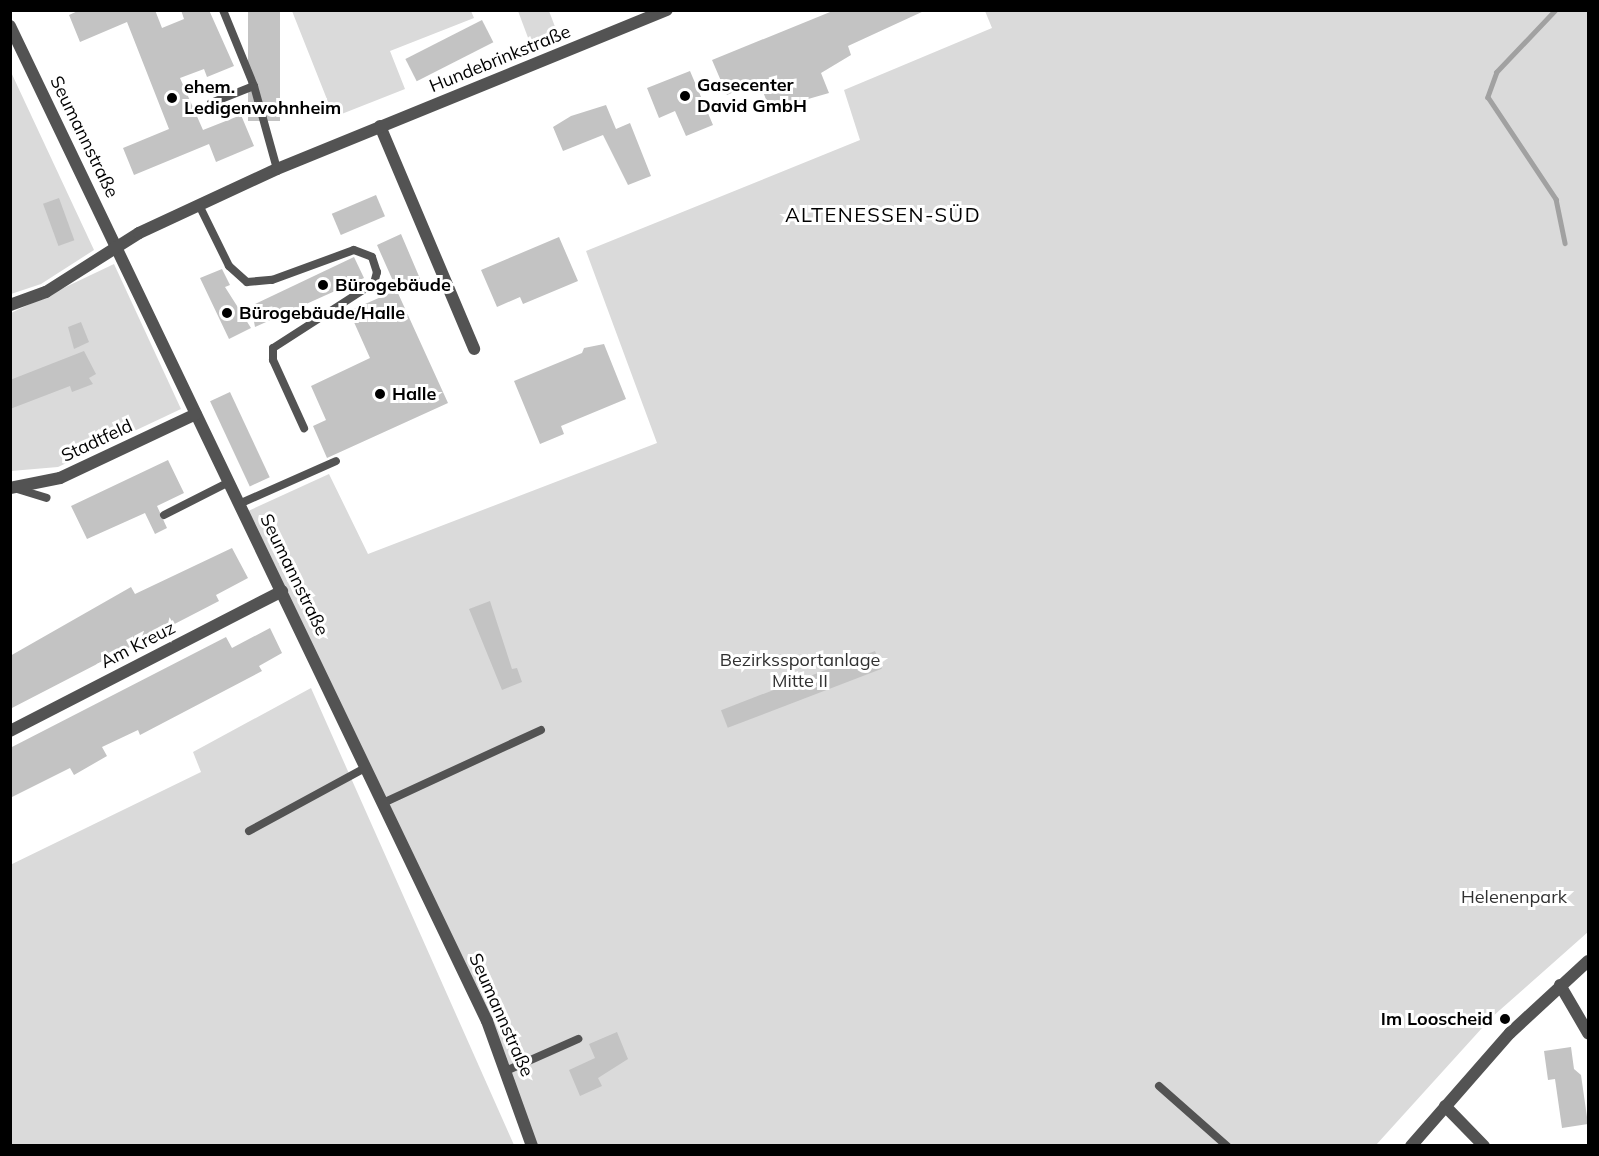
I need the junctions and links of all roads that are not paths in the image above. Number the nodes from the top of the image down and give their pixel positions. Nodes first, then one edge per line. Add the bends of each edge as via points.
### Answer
1 (223, 10) edge
2 (667, 10) edge
3 (10, 26) edge
4 (254, 86) junction
5 (211, 103) dead end
6 (380, 126) junction
7 (277, 169) junction
8 (199, 205) junction
9 (117, 245) junction
10 (10, 304) edge
11 (474, 349) dead end
12 (196, 414) junction
13 (304, 428) dead end
14 (336, 460) dead end
15 (229, 482) junction
16 (12, 488) edge
17 (47, 498) dead end
18 (239, 504) junction
19 (164, 515) dead end
20 (282, 591) junction
21 (541, 730) dead end
22 (10, 731) edge
23 (367, 767) junction
24 (383, 803) junction
25 (249, 831) dead end
26 (1588, 961) edge
27 (1560, 985) junction
28 (1588, 1033) edge
29 (578, 1039) dead end
30 (508, 1070) junction
31 (1159, 1086) dead end
32 (1446, 1106) junction
33 (532, 1146) edge
34 (1227, 1146) edge
35 (1411, 1146) edge
36 (1484, 1146) edge

1 - 4 lane
2 - 6 street, Hundebrinkstraße
3 - 9 street, Seumannstraße
4 - 5 lane
4 - 7 lane
6 - 7 street, Hundebrinkstraße
6 - 11 street
7 - 8 street, Hundebrinkstraße
8 - 9 street, Hundebrinkstraße
8 - 13 lane via 229,266 247,282 272,280 354,250 372,257 377,272 374,283 273,348 273,360
9 - 10 street, Hundebrinkstraße via 46,292
9 - 12 street, Seumannstraße
12 - 15 street, Seumannstraße
12 - 16 street, Stadtfeld via 60,478
14 - 18 lane
15 - 18 street, Seumannstraße
15 - 19 lane
16 - 17 lane
18 - 20 street, Seumannstraße
20 - 22 street, Am Kreuz
20 - 23 street, Seumannstraße
21 - 24 lane
23 - 24 street, Seumannstraße
23 - 25 lane
24 - 30 street, Seumannstraße
26 - 27 street
27 - 28 street
27 - 32 street
29 - 30 lane
30 - 33 street, Seumannstraße
31 - 34 lane
32 - 35 street
32 - 36 street

